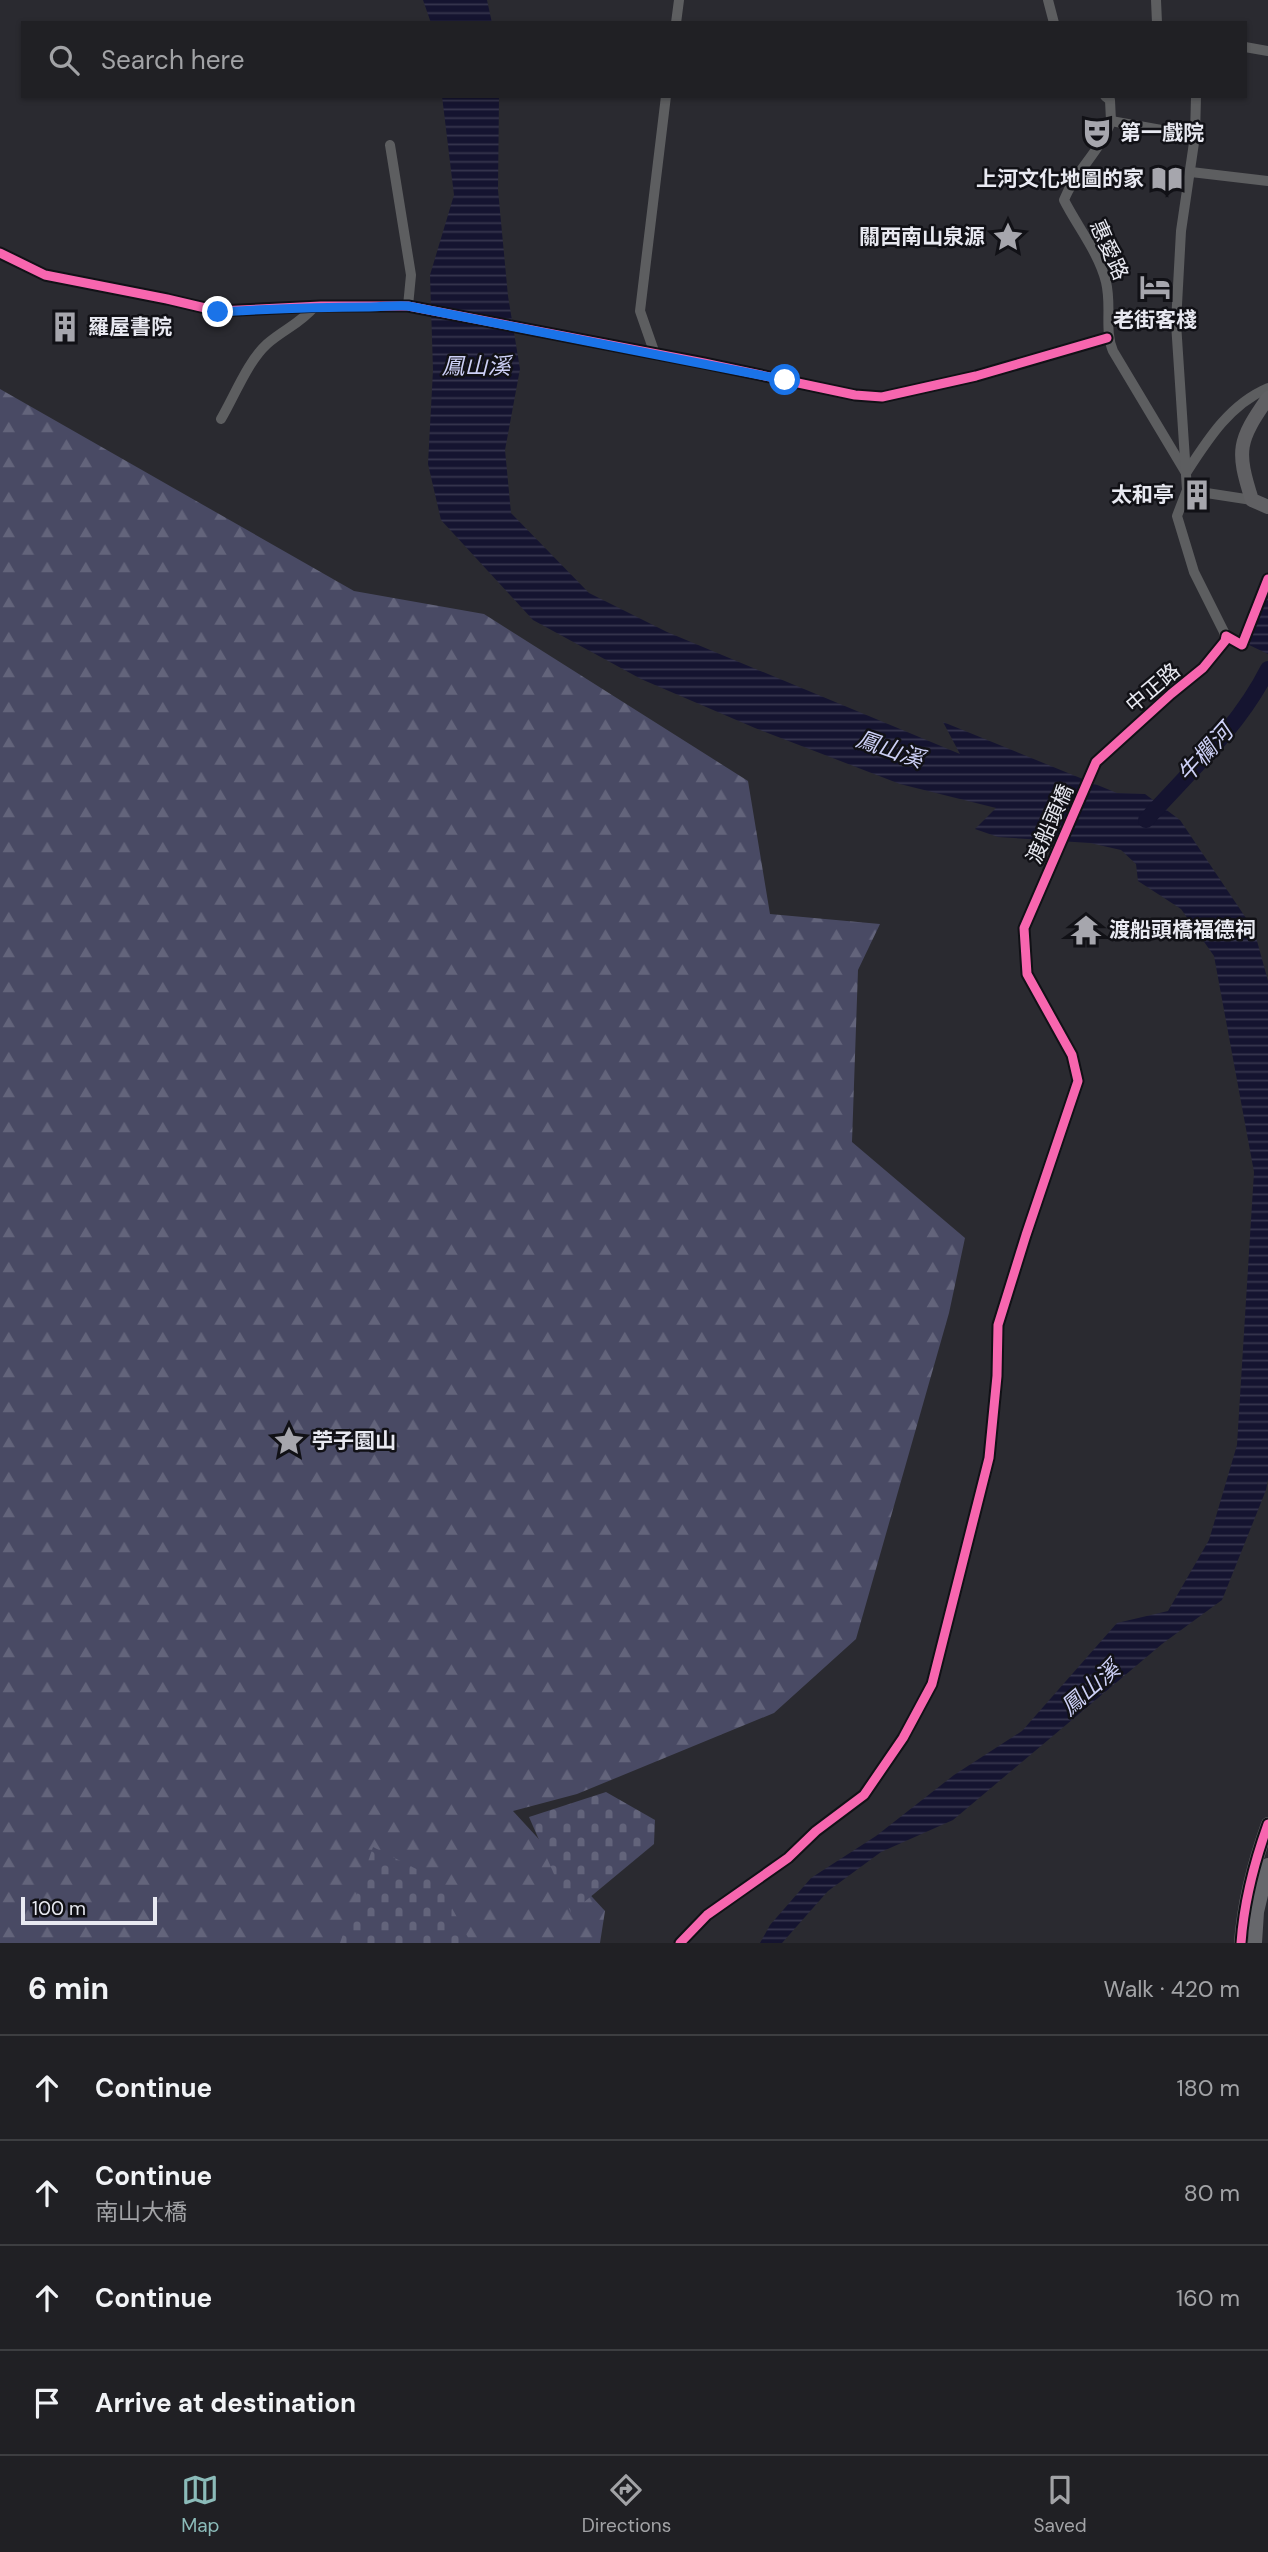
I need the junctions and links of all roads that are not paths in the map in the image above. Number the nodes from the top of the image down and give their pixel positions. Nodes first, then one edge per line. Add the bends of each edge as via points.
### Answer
1 (679, 0) edge
2 (1048, 0) edge
3 (1156, 0) edge
4 (676, 21) edge
5 (1053, 21) edge
6 (1157, 21) edge
7 (1247, 47) edge
8 (1268, 51) edge
9 (666, 98) edge
10 (1108, 98) edge
11 (1196, 98) edge
12 (1111, 121) junction
13 (1195, 136) junction
14 (390, 145) dead end
15 (1191, 172) junction
16 (1268, 181) edge
17 (0, 253) edge
18 (315, 306) junction
19 (408, 306) junction
20 (1107, 338) junction
21 (655, 354) junction
22 (1268, 388) edge
23 (1268, 398) edge
24 (221, 419) dead end
25 (1186, 473) junction
26 (1187, 490) junction
27 (1252, 500) junction
28 (1268, 508) edge
29 (1096, 762) joint
30 (1268, 1824) edge
31 (1268, 1865) edge
32 (680, 1943) edge
33 (1241, 1943) edge
34 (1255, 1943) edge

1 - 4 street
2 - 5 street
3 - 6 street
7 - 8 street
9 - 21 street via 640,312
10 - 12 street
11 - 13 street, 中正路
12 - 13 street
12 - 20 street, 惠愛路 via 1102,143 1064,200 1105,279 1110,317
13 - 15 street, 中正路
14 - 19 street via 411,275
15 - 16 street
15 - 25 street, 中正路 via 1181,231 1177,323
17 - 18 street via 45,275 218,312
18 - 19 street
18 - 24 street via 267,344
19 - 21 street
20 - 21 street via 882,397 855,396
20 - 25 street, 惠愛路
22 - 25 street via 1250,396 1216,428
23 - 27 main road via 1252,421 1240,453
25 - 26 street, 中正路
26 - 27 street
26 - 29 street, 中正路 via 1177,516 1194,572 1225,641 1203,668
27 - 28 main road
29 - 32 street, 渡船頭橋 via 1024,928 1027,974 1072,1055 1078,1081 998,1325 989,1458 932,1684 864,1795 788,1858 707,1915
30 - 33 main road via 1253,1865
31 - 34 main road

